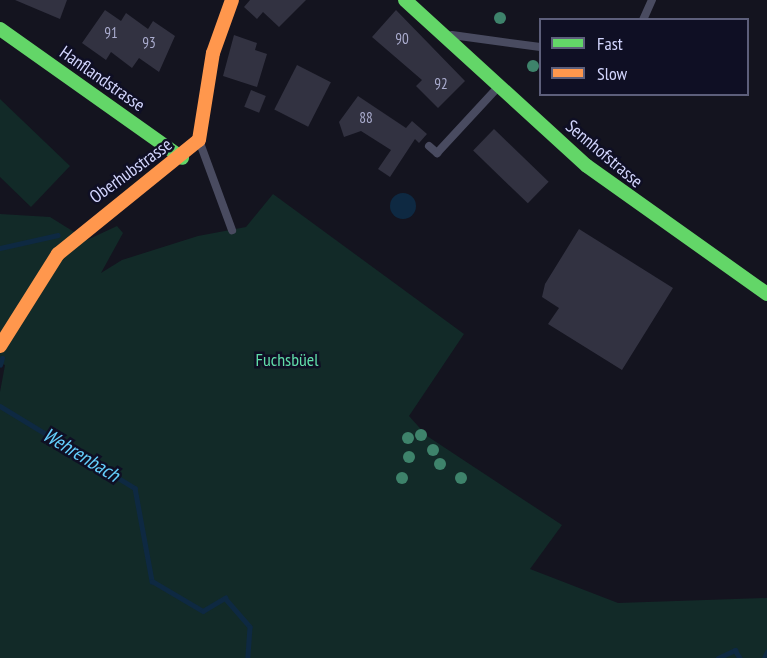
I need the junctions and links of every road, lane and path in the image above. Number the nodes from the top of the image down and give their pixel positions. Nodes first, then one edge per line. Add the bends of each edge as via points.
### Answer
1 (232, 0) edge
2 (405, 0) edge
3 (652, 0) edge
4 (645, 18) edge
5 (0, 29) edge
6 (445, 35) junction
7 (539, 47) edge
8 (499, 86) junction
9 (199, 140) junction
10 (429, 146) dead end
11 (182, 158) junction
12 (231, 230) dead end
13 (767, 294) edge
14 (0, 346) edge

1 - 9 street, Oberhubstrasse via 213,53
2 - 6 street, Sennhofstrasse
3 - 4 lane
5 - 11 street, Hanflandstrasse
6 - 7 lane
6 - 8 street, Sennhofstrasse
8 - 10 lane via 437,153
8 - 13 street, Sennhofstrasse via 587,166
9 - 11 street, Oberhubstrasse
9 - 12 lane
11 - 14 street, Oberhubstrasse via 104,213 58,254

